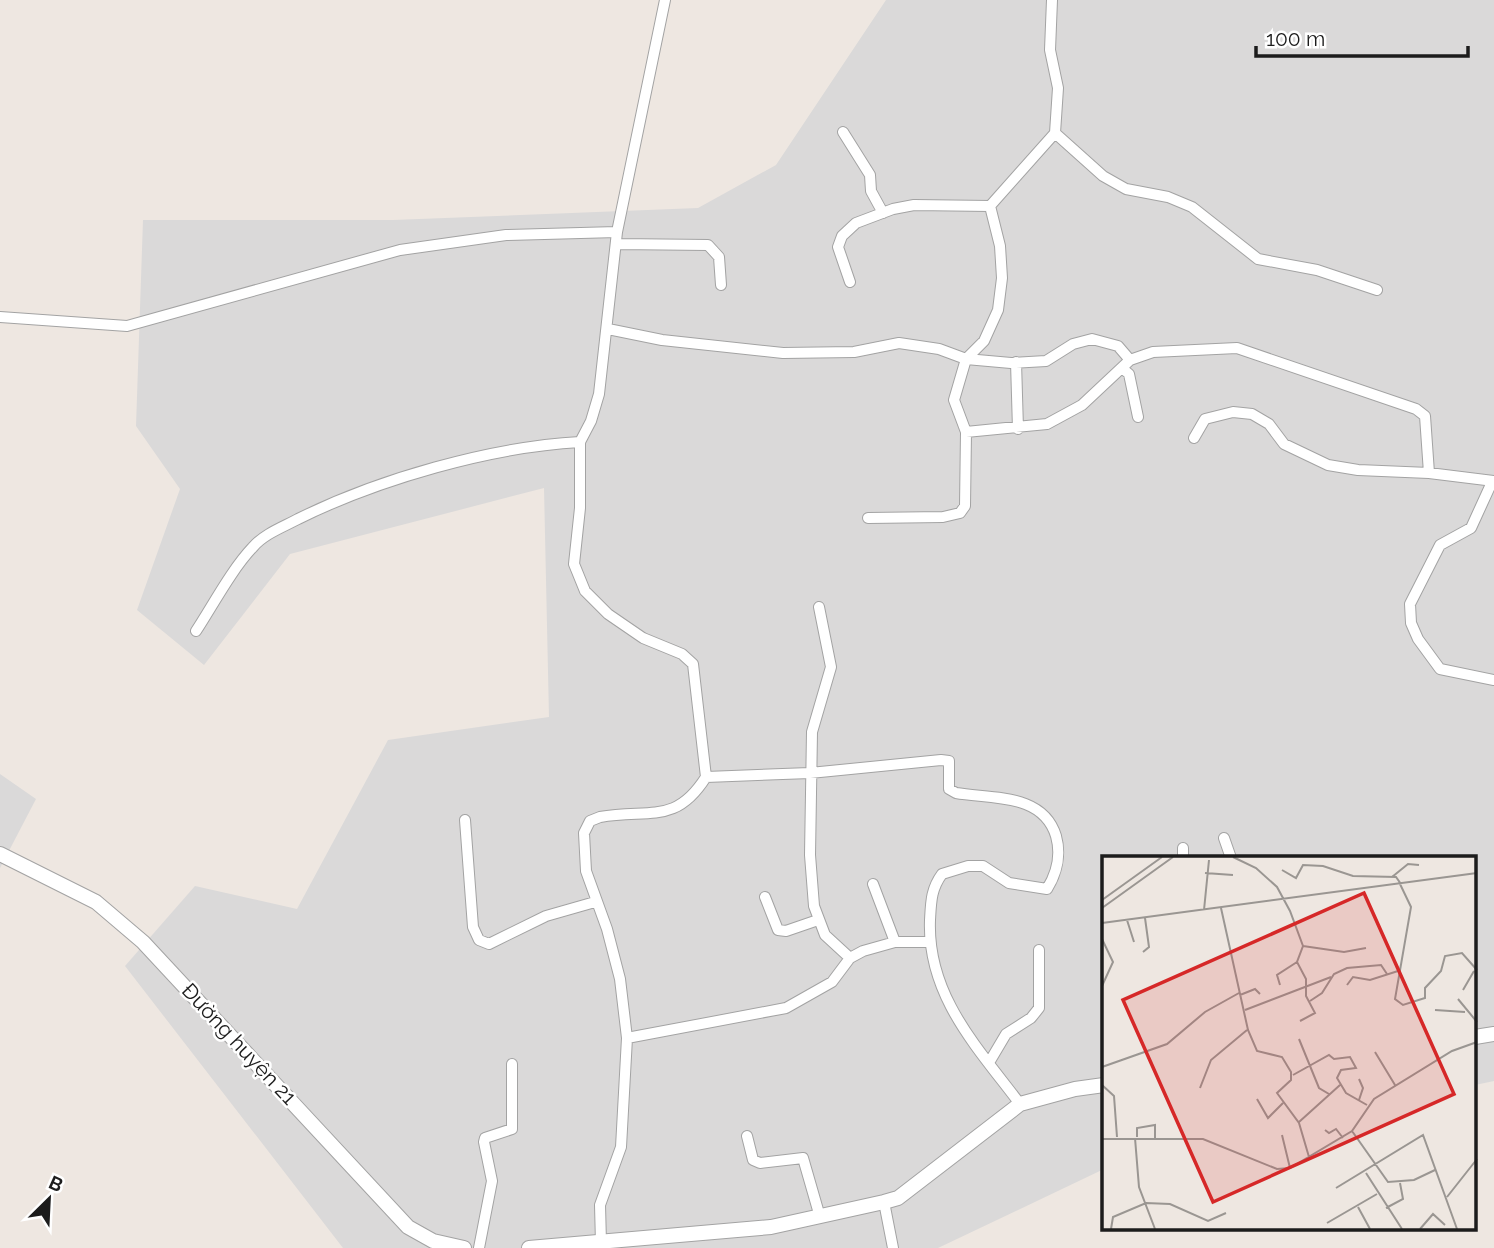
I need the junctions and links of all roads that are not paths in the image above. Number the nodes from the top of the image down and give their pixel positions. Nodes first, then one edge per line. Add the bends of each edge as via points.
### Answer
1 (665, 0) edge
2 (1052, 0) edge
3 (843, 132) dead end
4 (1055, 133) junction
5 (990, 206) junction
6 (883, 213) junction
7 (617, 238) junction
8 (849, 282) dead end
9 (721, 285) dead end
10 (1377, 290) dead end
11 (0, 317) edge
12 (608, 329) junction
13 (966, 359) junction
14 (1016, 362) junction
15 (1127, 365) junction
16 (1138, 417) dead end
17 (1018, 429) junction
18 (966, 432) junction
19 (1194, 438) dead end
20 (580, 442) junction
21 (1429, 473) junction
22 (1493, 481) edge
23 (868, 518) dead end
24 (819, 607) dead end
25 (196, 631) dead end
26 (1494, 680) edge
27 (810, 773) junction
28 (706, 777) junction
29 (466, 820) dead end
30 (1224, 838) dead end
31 (0, 854) edge
32 (1230, 856) edge
33 (873, 884) dead end
34 (765, 897) dead end
35 (595, 902) junction
36 (818, 920) junction
37 (895, 942) junction
38 (929, 942) junction
39 (1039, 950) dead end
40 (850, 958) junction
41 (1494, 1034) edge
42 (1476, 1037) edge
43 (627, 1038) junction
44 (990, 1061) junction
45 (512, 1064) dead end
46 (1102, 1085) edge
47 (1020, 1104) junction
48 (747, 1136) dead end
49 (884, 1202) junction
50 (820, 1217) junction
51 (601, 1243) junction
52 (464, 1248) edge
53 (479, 1248) edge
54 (529, 1248) edge
55 (893, 1248) edge

1 - 7 street
2 - 4 street via 1051,50 1058,88
3 - 6 street via 870,175 871,191
4 - 5 street
4 - 10 street via 1103,176 1126,189 1192,207 1258,259 1317,270
5 - 6 street via 932,203
5 - 13 street via 1000,246 998,310 984,341
6 - 8 street via 856,223 842,236 838,247
7 - 9 street via 708,245 719,257
7 - 11 street via 506,235 400,250 127,326
7 - 12 street
12 - 13 street via 662,341 783,353 854,352 899,343
12 - 20 street via 596,409
13 - 14 street
13 - 18 street via 954,400
14 - 15 street via 1046,361 1073,344 1092,339 1118,346
14 - 17 street
15 - 16 street
15 - 17 street via 1082,404 1056,419
15 - 21 street via 1153,352 1237,348 1416,409 1425,416
17 - 18 street
18 - 23 street via 966,497 960,513
19 - 21 street via 1205,419 1243,411 1269,424 1284,443 1328,465
20 - 25 street via 482,457 379,485 316,510 253,547
20 - 28 street via 576,573 585,591 618,622 690,660
21 - 22 street
22 - 26 street via 1471,528 1440,545 1432,558 1415,590 1410,616 1418,639 1440,669
24 - 27 street via 831,667 812,732
27 - 28 street
27 - 36 street via 810,855
27 - 38 street via 949,761 949,789 956,793 1032,805 1046,816 1054,828 1059,857 1047,889 1009,883 983,866 942,874 931,896
28 - 35 street via 681,806 600,817 586,826 586,871
29 - 35 street via 473,927 478,940 489,944 546,916
30 - 32 street
31 - 52 street, Đường huyện 21 via 96,902 143,942 408,1227 433,1241
33 - 37 street
34 - 36 street via 778,930
35 - 43 street via 620,979
36 - 40 street via 834,946
37 - 38 street
37 - 40 street via 875,945
38 - 44 street via 951,1012
39 - 44 street via 1040,1008 1006,1034
40 - 43 street via 832,982 786,1008
41 - 42 street
43 - 51 street via 621,1147 600,1205
44 - 47 street
45 - 53 street via 512,1129 484,1142 492,1181
46 - 47 street
47 - 49 street via 898,1198
48 - 50 street via 753,1160 803,1158
49 - 50 street
49 - 55 street
50 - 51 street via 771,1227
51 - 54 street

